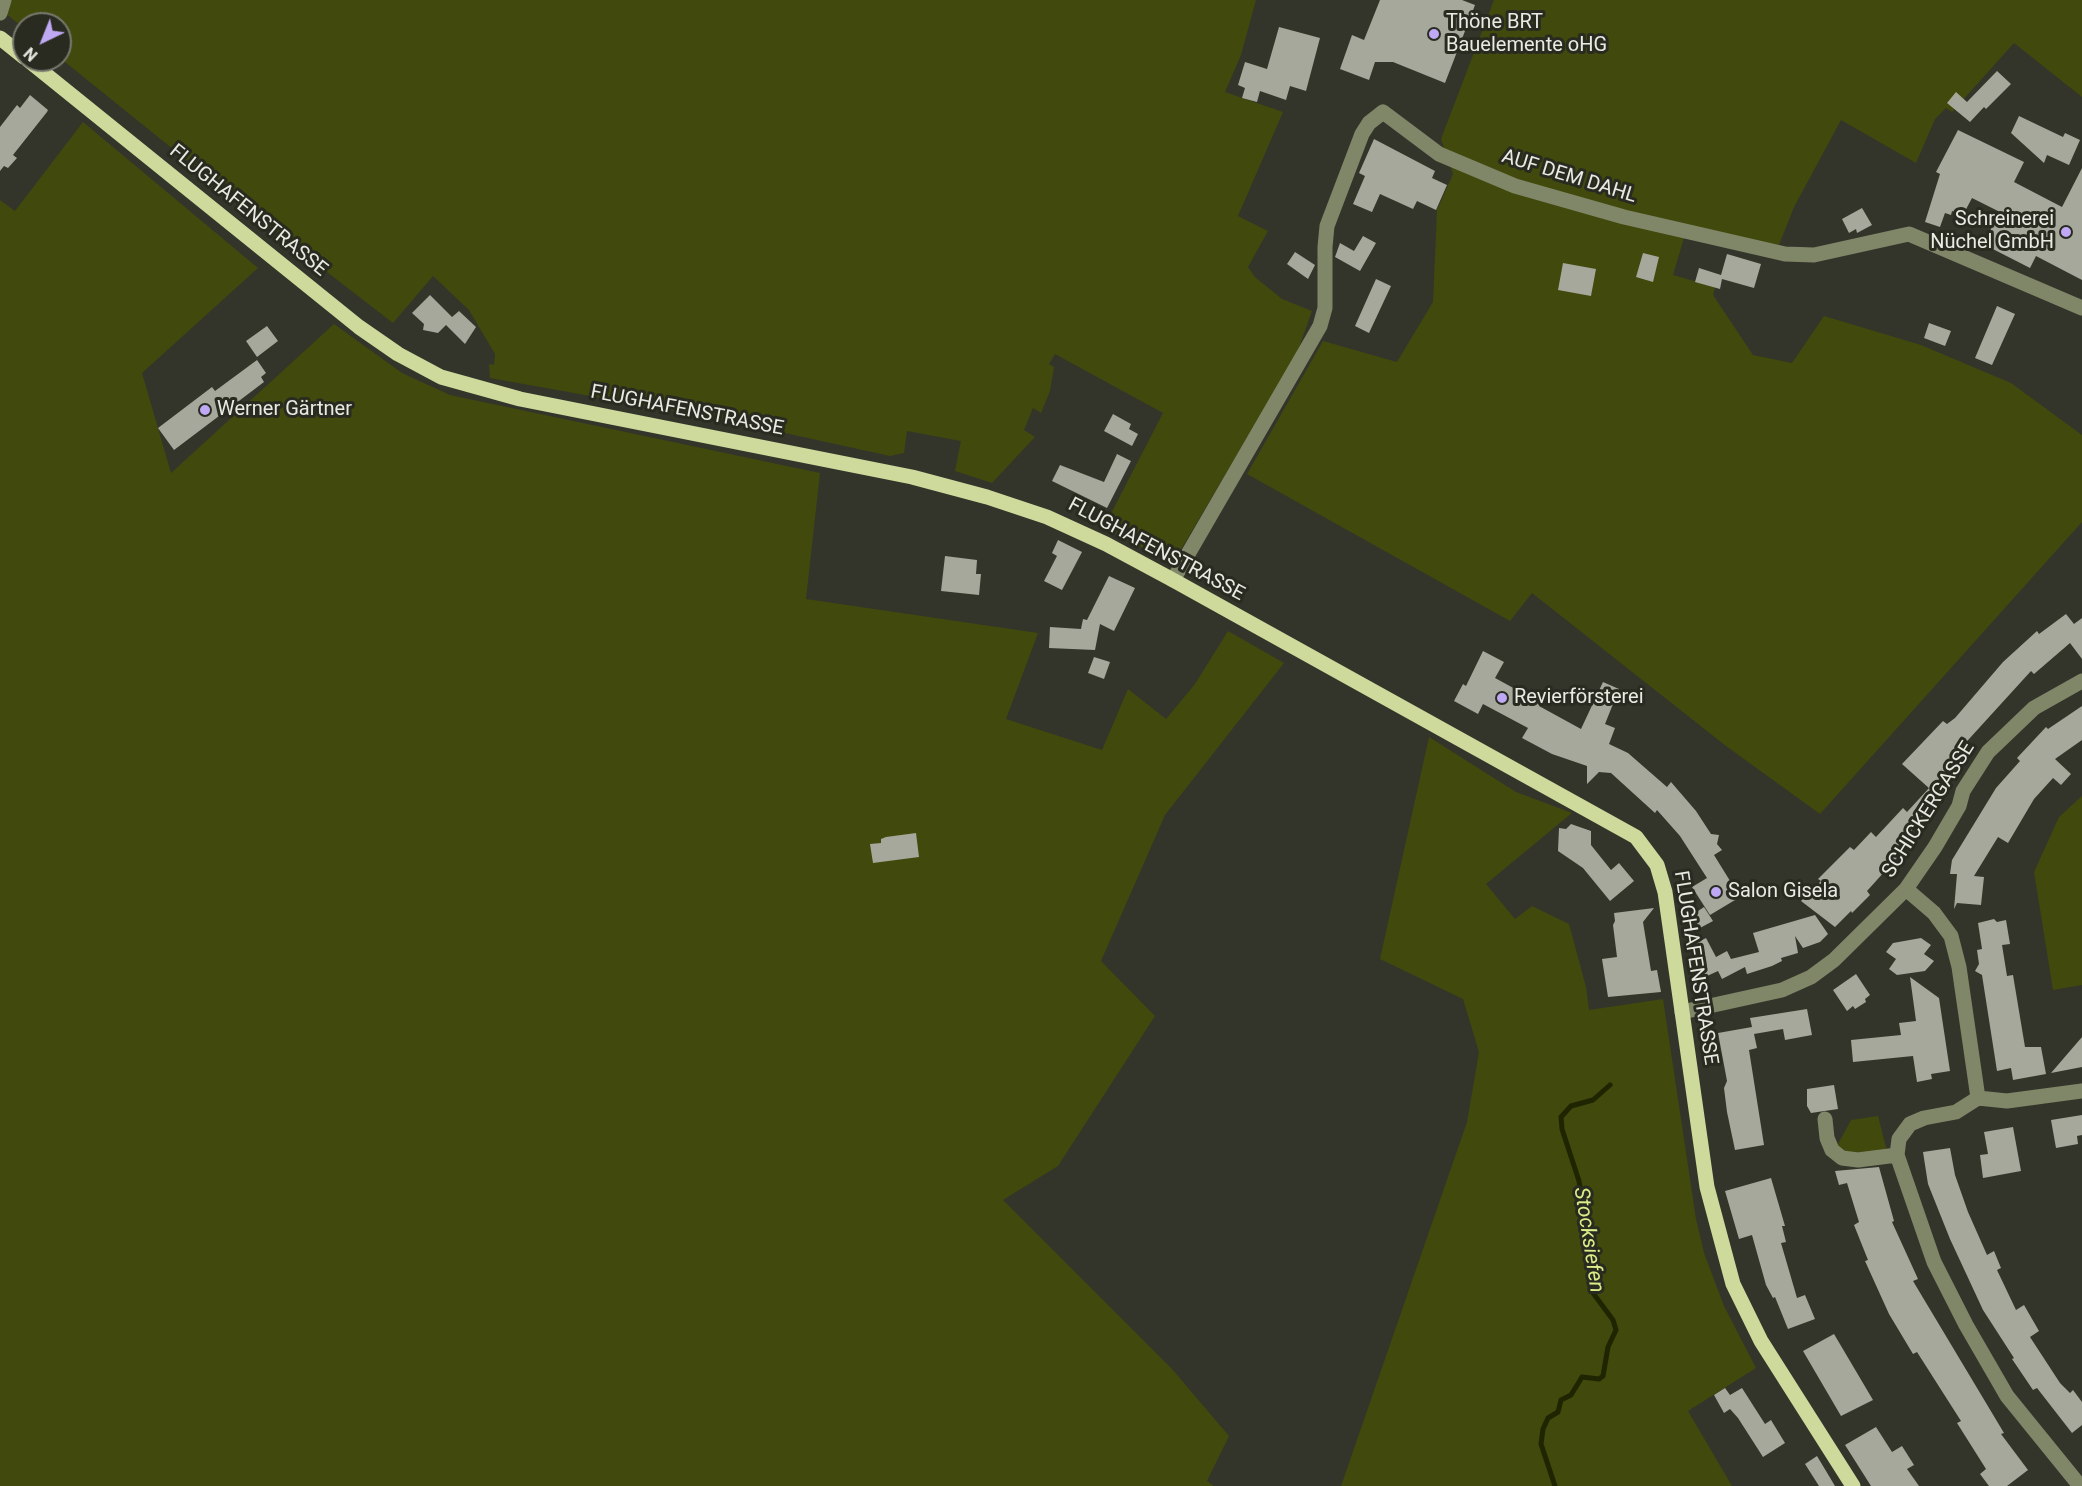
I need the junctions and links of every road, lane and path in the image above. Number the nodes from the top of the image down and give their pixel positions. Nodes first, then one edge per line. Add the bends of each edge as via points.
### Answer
1 (4, 0) edge
2 (0, 13) edge
3 (0, 38) edge
4 (12, 48) edge
5 (43, 72) edge
6 (2082, 308) edge
7 (1173, 580) junction
8 (2082, 681) edge
9 (1906, 890) junction
10 (1682, 1012) junction
11 (2082, 1091) edge
12 (1978, 1098) junction
13 (1825, 1119) dead end
14 (1897, 1155) junction
15 (1853, 1486) edge
16 (2080, 1486) edge

1 - 2 street
3 - 4 main road
5 - 7 main road, FLUGHAFENSTRASSE via 359,327 441,377 520,399 912,477 987,496 1076,529
6 - 7 street, AUF DEM DAHL via 1909,234 1814,255 1785,255 1624,217 1515,186 1439,154 1383,112 1362,134 1328,226 1325,309 1320,326
7 - 10 main road, FLUGHAFENSTRASSE via 1636,837 1657,865 1663,882
8 - 9 street, SCHICKERGASSE via 2034,708 1988,752
9 - 10 street, SCHICKERGASSE via 1857,940 1810,976 1782,990
9 - 12 street via 1943,924 1956,950
10 - 15 main road, FLUGHAFENSTRASSE via 1707,1187 1733,1284 1761,1341
11 - 12 street via 2007,1101
12 - 14 street via 1956,1112 1910,1124 1899,1139
13 - 14 street via 1832,1150 1842,1158
14 - 16 street via 1934,1262 1960,1314 2007,1396

